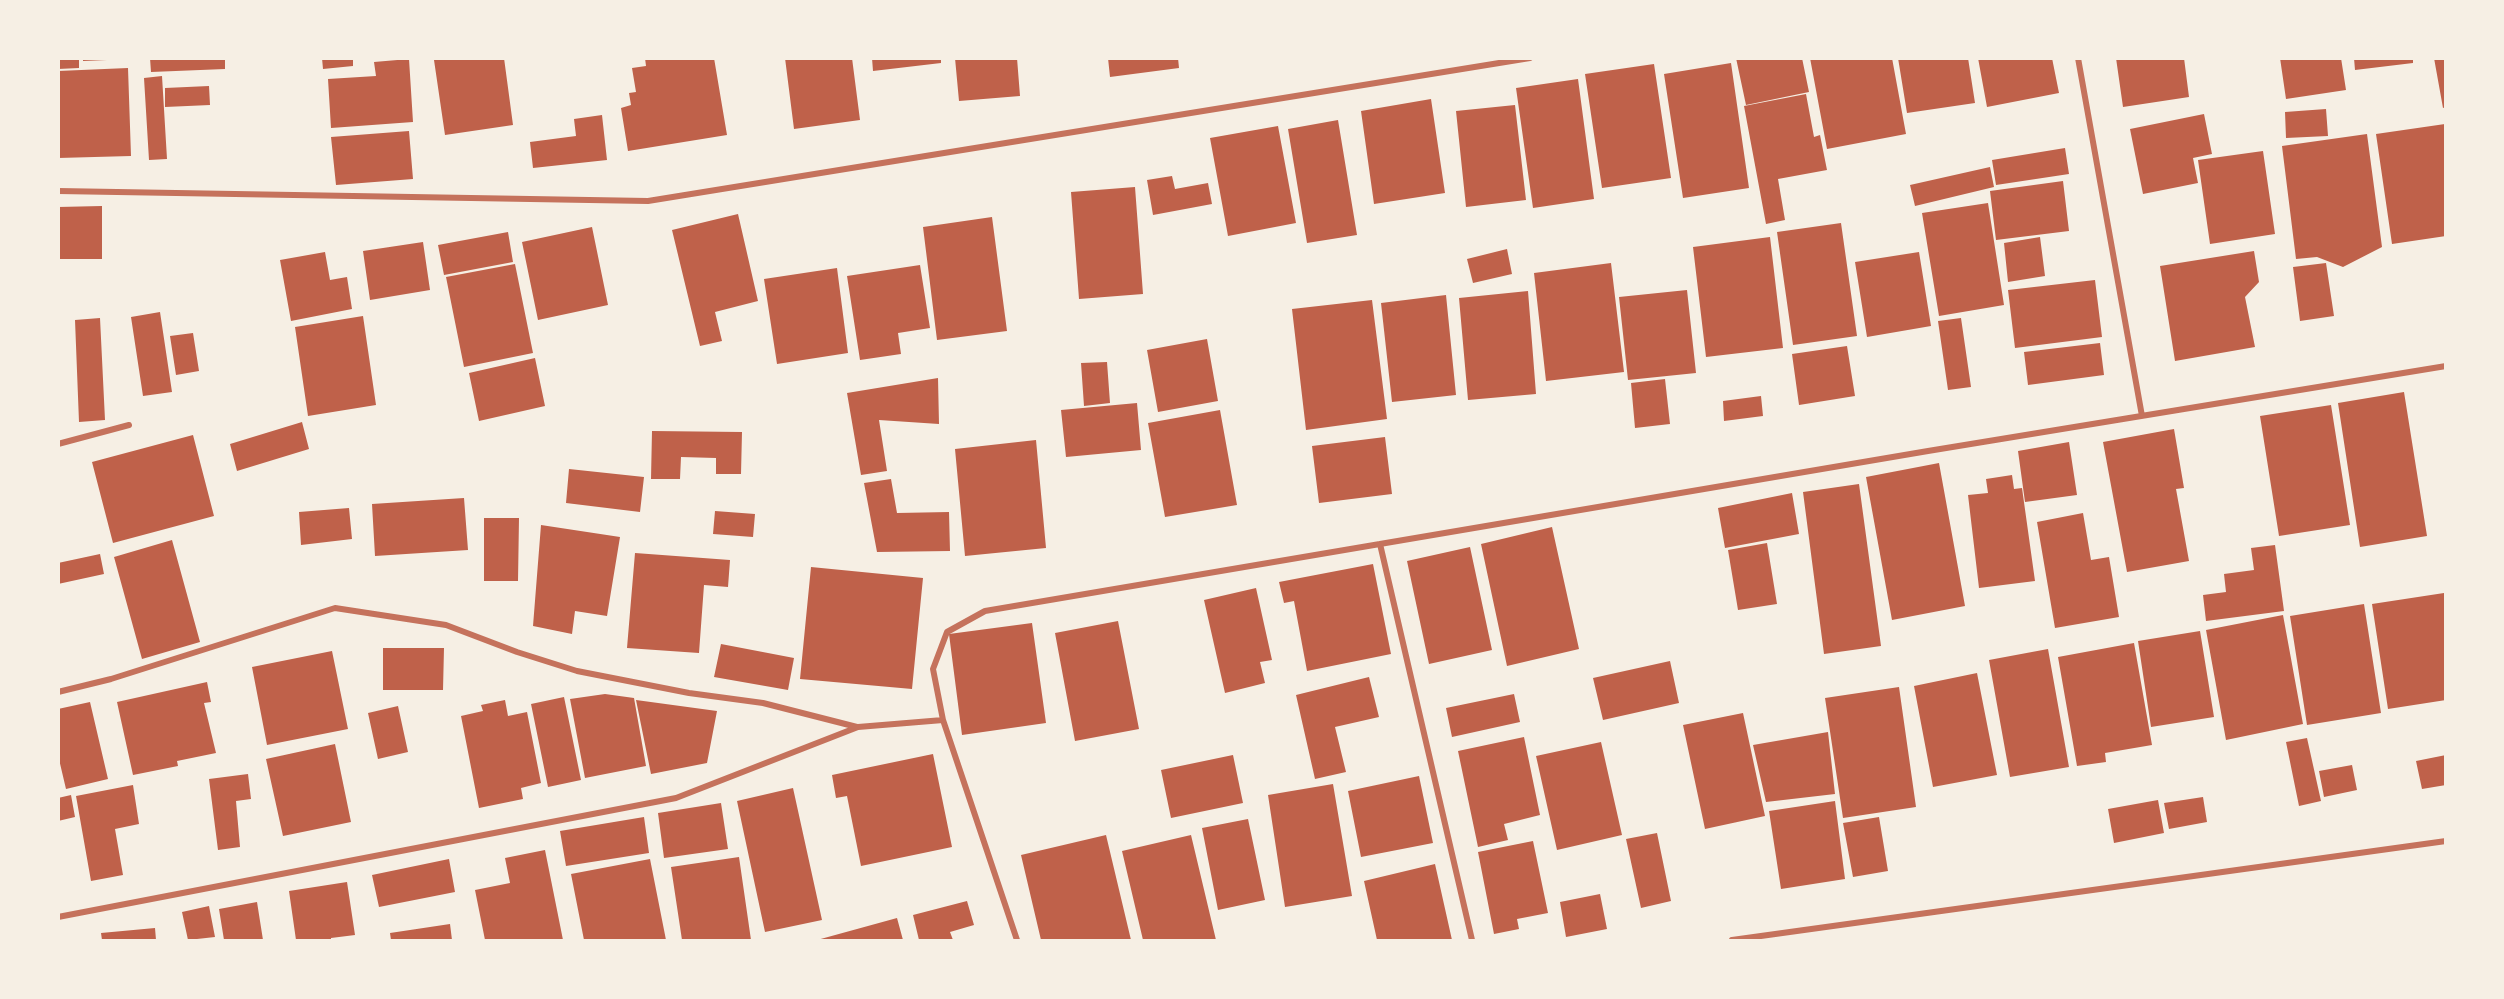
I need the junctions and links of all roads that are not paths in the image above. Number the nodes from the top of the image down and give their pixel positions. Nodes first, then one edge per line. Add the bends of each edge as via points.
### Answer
1 (1530, 58) edge
2 (2078, 58) edge
3 (58, 190) edge
4 (2445, 366) edge
5 (2142, 416) junction
6 (129, 425) dead end
7 (58, 444) edge
8 (1380, 544) junction
9 (58, 692) edge
10 (943, 720) junction
11 (858, 727) junction
12 (2445, 841) edge
13 (58, 917) edge
14 (1017, 940) edge
15 (1472, 940) edge
16 (1732, 940) edge

1 - 3 street via 648,201
2 - 5 street
4 - 5 street
5 - 8 street
6 - 7 street
8 - 10 street via 985,611 947,632 936,660 933,669
8 - 15 street
9 - 11 street via 335,608 446,625 577,670 689,693 763,703
10 - 11 street
10 - 14 street
11 - 13 street via 676,798
12 - 16 street

